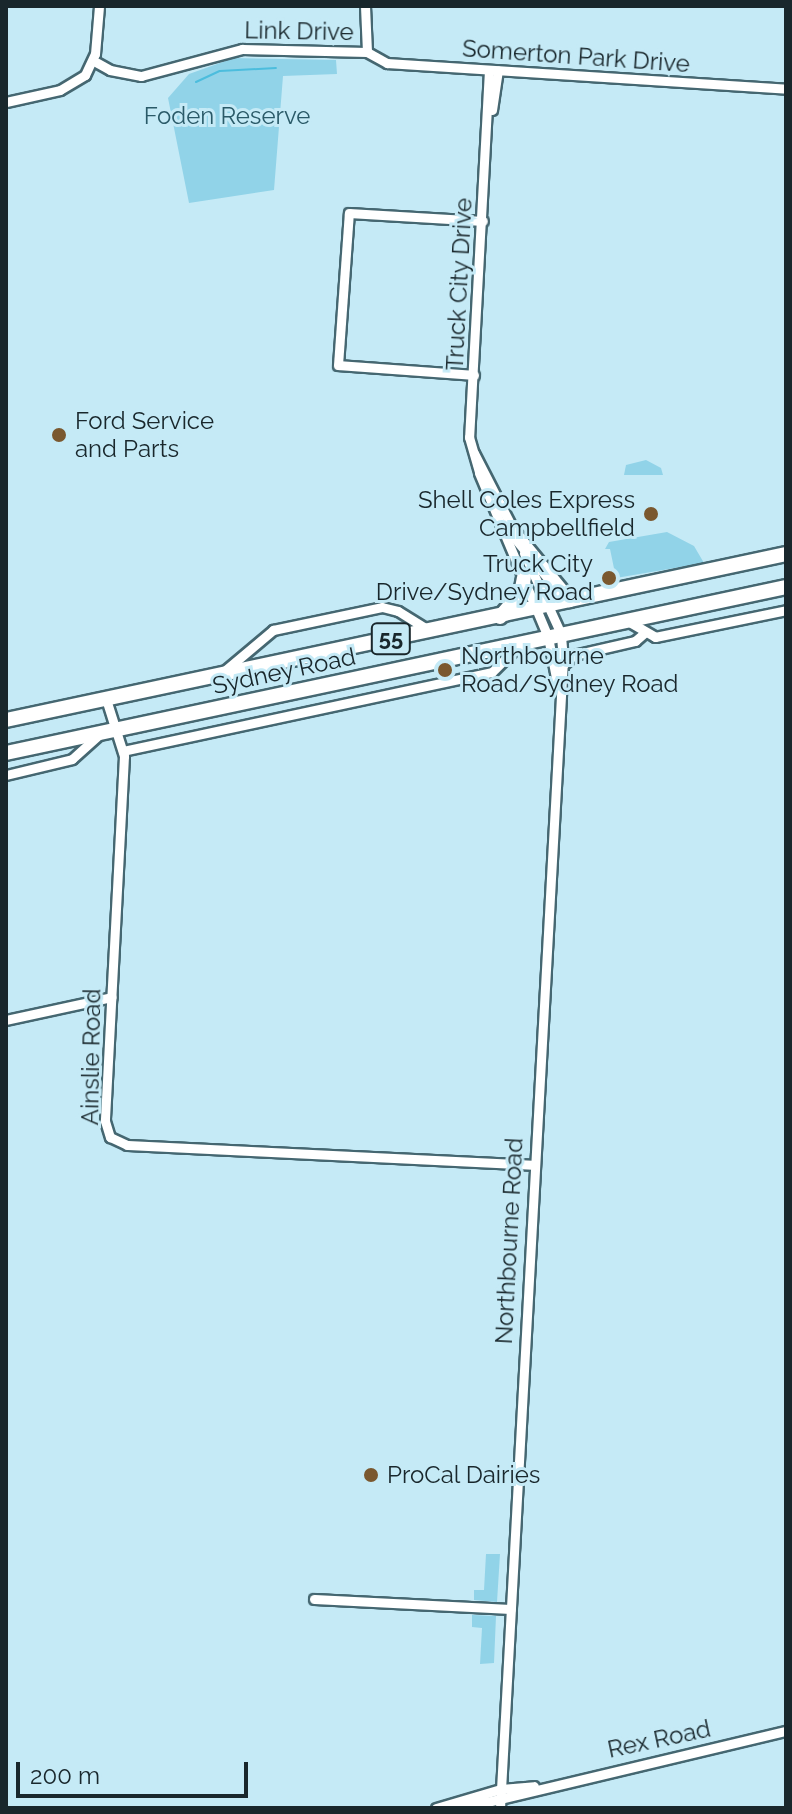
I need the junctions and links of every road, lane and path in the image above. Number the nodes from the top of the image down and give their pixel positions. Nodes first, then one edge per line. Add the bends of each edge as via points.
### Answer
1 (99, 6) edge
2 (365, 6) edge
3 (367, 52) junction
4 (92, 64) junction
5 (494, 70) junction
6 (786, 89) edge
7 (6, 102) edge
8 (483, 221) junction
9 (474, 375) junction
10 (474, 453) junction
11 (517, 537) junction
12 (783, 552) edge
13 (524, 578) junction
14 (786, 587) edge
15 (569, 600) junction
16 (542, 607) junction
17 (786, 610) edge
18 (500, 617) junction
19 (625, 620) junction
20 (430, 631) junction
21 (643, 634) junction
22 (554, 636) junction
23 (522, 643) junction
24 (563, 665) junction
25 (220, 675) junction
26 (559, 694) junction
27 (106, 699) junction
28 (6, 720) edge
29 (119, 728) junction
30 (102, 732) junction
31 (123, 751) junction
32 (6, 753) edge
33 (6, 775) edge
34 (112, 997) junction
35 (6, 1020) edge
36 (533, 1165) junction
37 (314, 1599) dead end
38 (511, 1609) junction
39 (786, 1731) edge
40 (500, 1799) edge
41 (436, 1808) edge

1 - 4 street
2 - 3 street
3 - 4 street, Link Drive via 242,49 141,76
3 - 5 street, Somerton Park Drive via 387,63
4 - 7 street via 71,87
5 - 6 street, Somerton Park Drive
5 - 8 street, Truck City Drive
8 - 9 street, Truck City Drive
8 - 9 street via 349,213 338,365
9 - 10 street, Truck City Drive via 469,437
10 - 11 street, Truck City Drive
10 - 13 street, Truck City Drive
11 - 15 highway via 550,584
11 - 16 street, Truck City Drive
12 - 15 highway, Sydney Road / 55
13 - 16 street, Truck City Drive
13 - 18 highway via 521,593
14 - 19 highway, Sydney Road / 55
15 - 16 highway, Sydney Road / 55
16 - 18 highway, Sydney Road / 55
16 - 22 street, Truck City Drive
17 - 21 street via 655,637
18 - 20 highway, Sydney Road / 55
19 - 21 street
19 - 22 highway, Sydney Road / 55
20 - 25 highway, Sydney Road / 55
20 - 25 street, Sydney Road via 382,607 273,630
21 - 24 street via 635,641 574,655
22 - 23 highway, Sydney Road / 55
22 - 24 street, Northbourne Road
22 - 26 street, Northbourne Road
23 - 29 highway, Sydney Road / 55
23 - 31 street, Sydney Road via 492,672
24 - 26 street, Northbourne Road
25 - 27 highway, Sydney Road / 55
26 - 36 street, Northbourne Road
27 - 28 highway, Sydney Road / 55
27 - 29 street, Ainslie Road
29 - 30 highway, Sydney Road / 55
29 - 31 street, Ainslie Road
30 - 32 highway, Sydney Road / 55
30 - 33 street, Sydney Road via 72,759
31 - 34 street, Ainslie Road
34 - 35 street
34 - 36 street, Ainslie Road via 105,1121 117,1143
36 - 38 street, Northbourne Road
37 - 38 street
38 - 40 street, Northbourne Road
39 - 40 street, Rex Road via 540,1785
40 - 41 street

